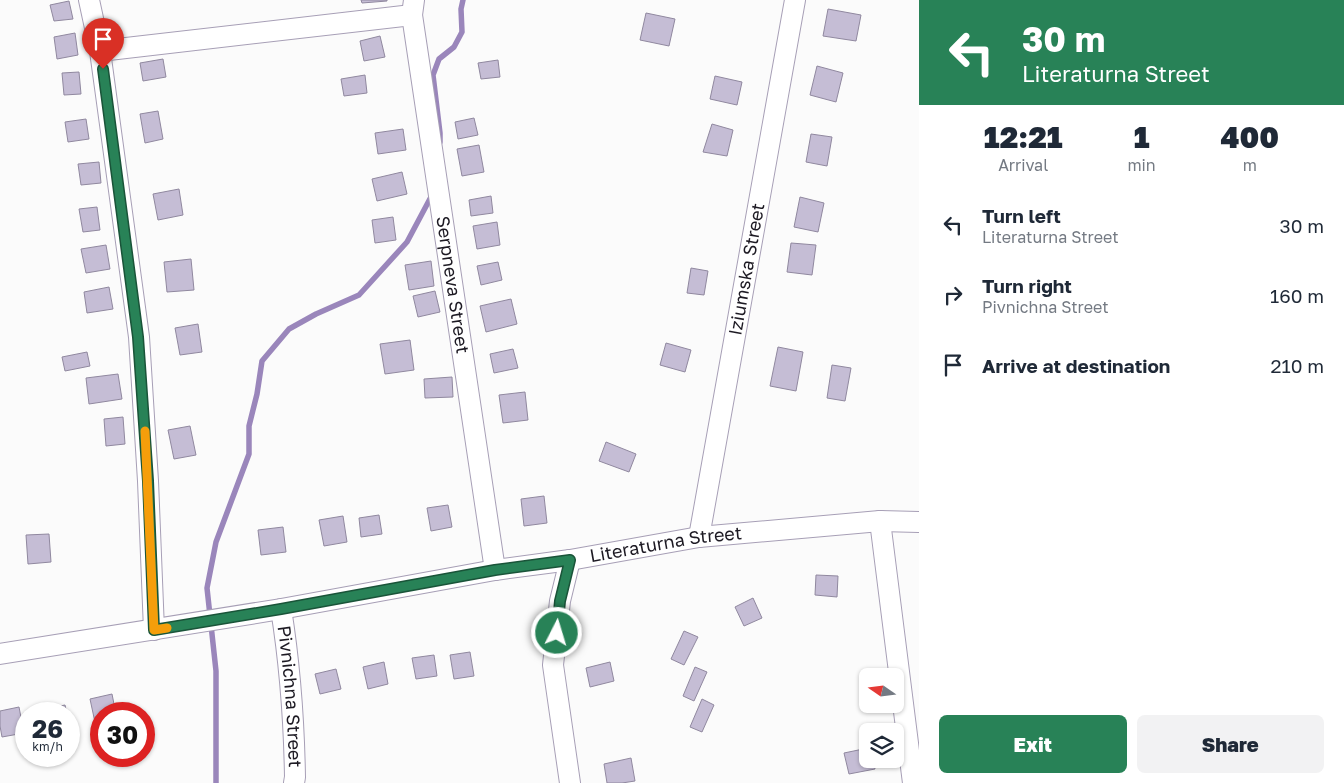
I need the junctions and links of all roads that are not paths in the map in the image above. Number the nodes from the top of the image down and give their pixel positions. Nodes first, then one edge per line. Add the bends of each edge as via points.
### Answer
1 (89, 0) edge
2 (795, 0) edge
3 (413, 8) edge
4 (100, 51) junction
5 (880, 521) junction
6 (919, 522) edge
7 (699, 537) junction
8 (570, 560) junction
9 (495, 570) junction
10 (281, 609) junction
11 (154, 630) junction
12 (0, 654) edge
13 (294, 783) edge
14 (570, 783) edge
15 (914, 783) edge

1 - 4 street
2 - 7 street, Iziumska Street
3 - 4 street
3 - 9 street, Serpneva Street
4 - 11 street via 138,337
5 - 6 street, Literaturna Street
5 - 7 street, Literaturna Street
5 - 15 street
7 - 8 street, Literaturna Street
8 - 9 street, Literaturna Street
8 - 14 street via 560,601 554,665
9 - 10 street, Literaturna Street
10 - 11 street, Literaturna Street
10 - 13 street, Pivnichna Street via 294,720
11 - 12 street, Literaturna Street

